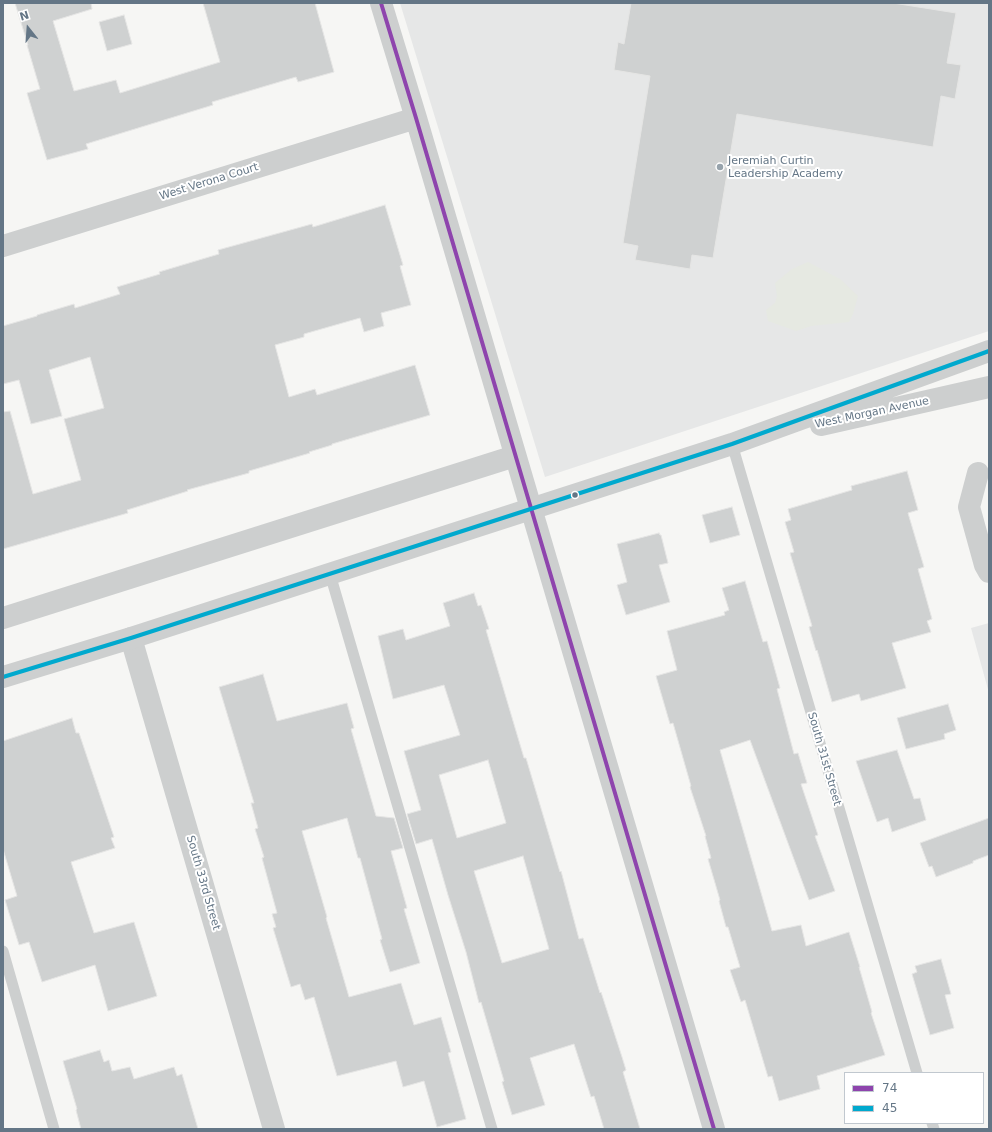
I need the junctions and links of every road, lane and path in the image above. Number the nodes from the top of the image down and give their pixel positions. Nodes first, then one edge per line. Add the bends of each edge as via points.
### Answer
1 (381, 3) edge
2 (416, 118) junction
3 (5, 240) edge
4 (989, 351) edge
5 (989, 387) edge
6 (732, 444) junction
7 (516, 456) junction
8 (978, 473) dead end
9 (531, 509) junction
10 (989, 572) edge
11 (330, 574) junction
12 (3, 618) edge
13 (131, 638) junction
14 (3, 677) edge
15 (3, 951) edge
16 (917, 1072) edge
17 (54, 1129) edge
18 (274, 1129) edge
19 (492, 1129) edge
20 (714, 1129) edge

1 - 2 street
2 - 3 street, West Verona Court
2 - 7 street
4 - 6 street, West Morgan Avenue
5 - 6 street, West Morgan Avenue
6 - 9 street, West Morgan Avenue
6 - 16 lane, South 31st Street
7 - 9 street
7 - 12 street
8 - 10 street via 968,507
9 - 11 street, West Morgan Avenue
9 - 20 street
11 - 13 street, West Morgan Avenue
11 - 19 lane
13 - 14 street, West Morgan Avenue
13 - 18 street, South 33rd Street
15 - 17 lane

